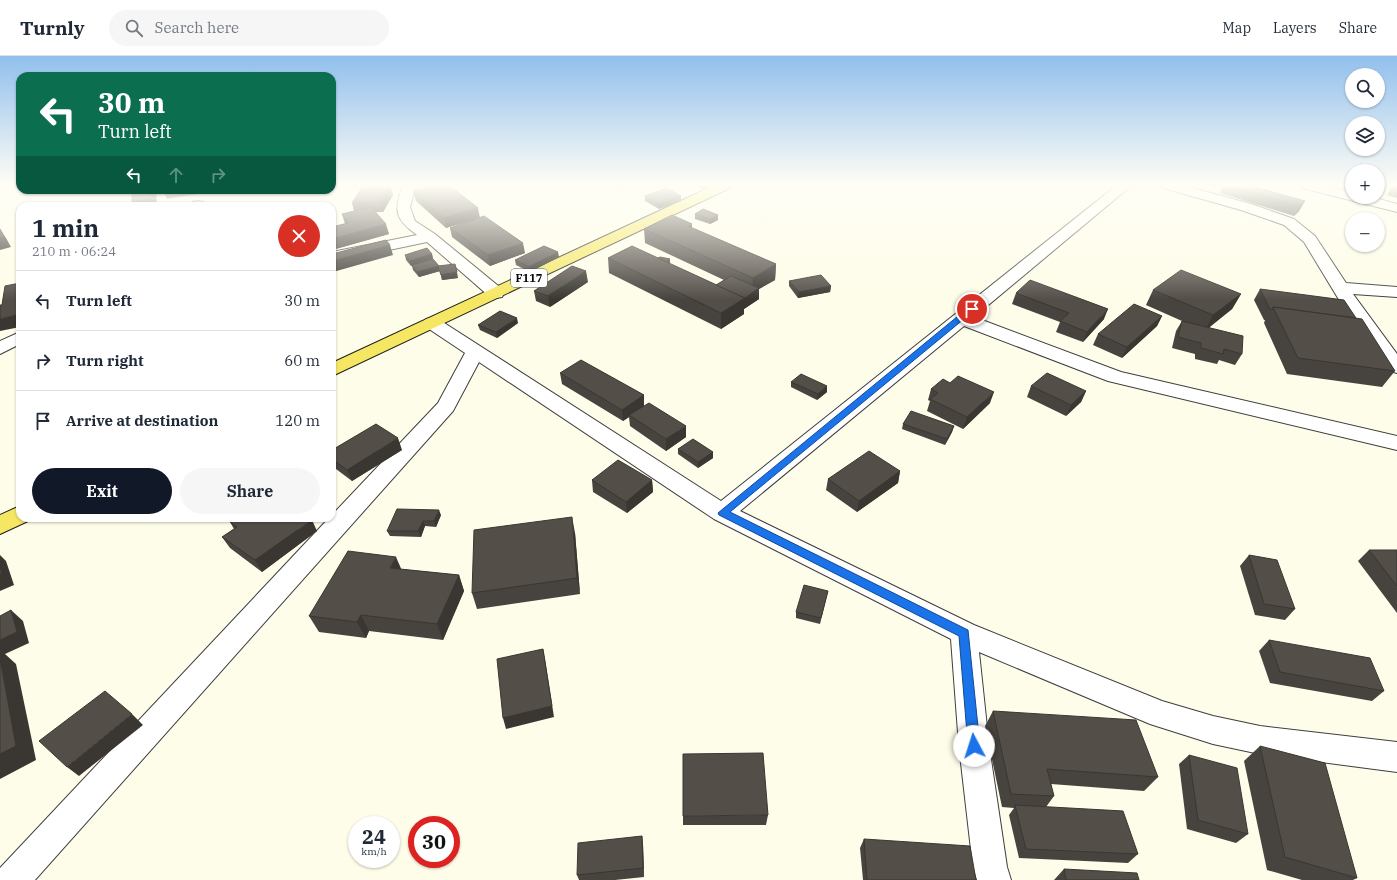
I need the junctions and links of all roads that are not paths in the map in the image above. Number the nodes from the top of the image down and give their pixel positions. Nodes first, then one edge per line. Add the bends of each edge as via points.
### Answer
1 (410, 223) edge
2 (642, 223) edge
3 (1076, 223) edge
4 (1291, 223) edge
5 (430, 237) junction
6 (336, 256) edge
7 (1341, 288) junction
8 (1397, 292) edge
9 (496, 293) junction
10 (960, 318) junction
11 (432, 323) junction
12 (16, 340) edge
13 (0, 348) edge
14 (475, 352) junction
15 (1397, 367) edge
16 (336, 368) edge
17 (1397, 443) edge
18 (722, 513) junction
19 (16, 517) edge
20 (0, 525) edge
21 (964, 633) junction
22 (1397, 757) edge
23 (12, 880) edge
24 (994, 880) edge

1 - 5 street
2 - 9 main road, F117
3 - 10 street
4 - 7 street via 1310,239
5 - 6 street
5 - 9 street
7 - 8 street
7 - 15 street
9 - 11 main road, F117
10 - 17 street via 1115,378
10 - 18 street
11 - 14 street
11 - 16 main road, F117
12 - 13 street
14 - 18 street
14 - 23 street via 446,406
18 - 21 street
19 - 20 main road
21 - 22 street via 1160,714 1213,730 1260,740
21 - 24 street via 974,746 990,867

